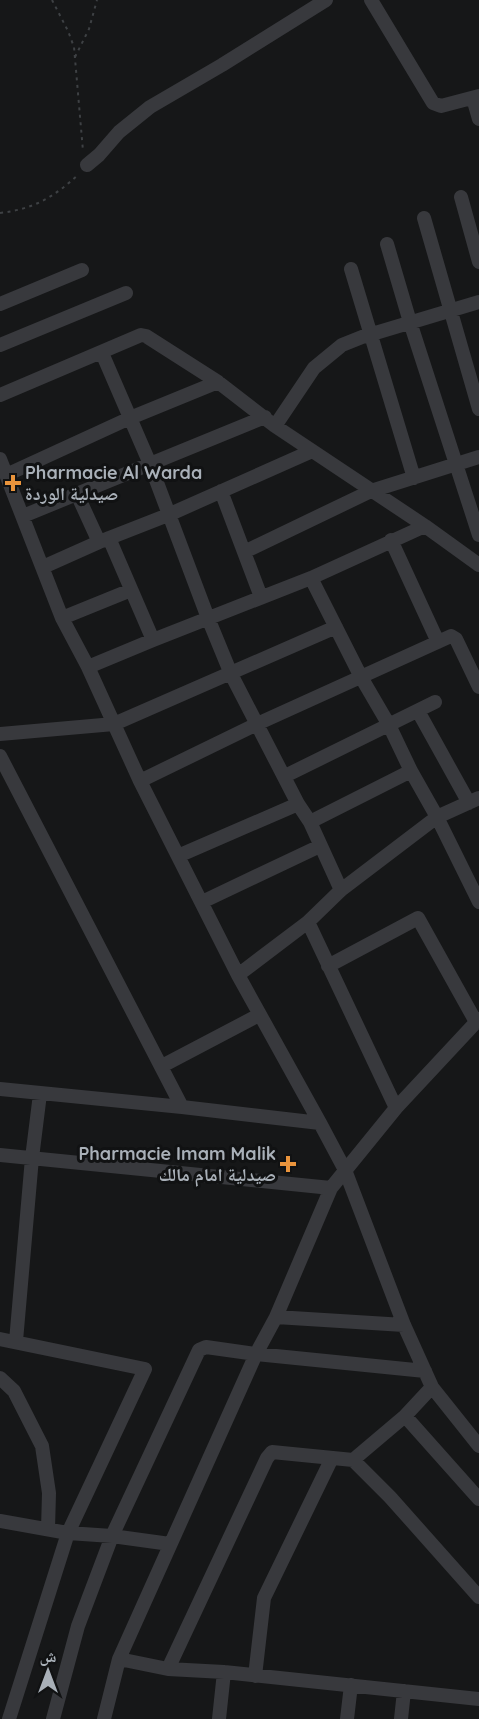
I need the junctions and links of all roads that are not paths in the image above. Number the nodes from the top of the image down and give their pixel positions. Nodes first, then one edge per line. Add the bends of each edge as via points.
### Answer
1 (326, 0) edge
2 (371, 0) edge
3 (476, 97) edge
4 (479, 119) edge
5 (87, 165) road end
6 (461, 197) dead end
7 (424, 218) dead end
8 (387, 244) dead end
9 (479, 262) edge
10 (351, 269) dead end
11 (82, 270) dead end
12 (126, 293) dead end
13 (479, 302) edge
14 (0, 304) edge
15 (450, 310) junction
16 (410, 322) junction
17 (370, 334) junction
18 (0, 345) edge
19 (102, 353) junction
20 (218, 382) junction
21 (0, 395) edge
22 (479, 409) edge
23 (130, 418) junction
24 (270, 421) junction
25 (312, 451) junction
26 (479, 457) edge
27 (0, 459) edge
28 (150, 464) junction
29 (456, 465) junction
30 (6, 474) junction
31 (414, 478) junction
32 (221, 491) junction
33 (371, 491) junction
34 (14, 494) junction
35 (77, 494) junction
36 (0, 499) edge
37 (168, 515) junction
38 (23, 516) junction
39 (425, 526) junction
40 (479, 535) edge
41 (104, 540) junction
42 (391, 540) junction
43 (244, 552) junction
44 (479, 565) edge
45 (43, 567) junction
46 (311, 578) junction
47 (131, 590) junction
48 (261, 597) junction
49 (62, 618) junction
50 (208, 618) junction
51 (336, 627) junction
52 (153, 640) junction
53 (438, 642) junction
54 (88, 667) junction
55 (231, 674) junction
56 (361, 677) junction
57 (479, 687) edge
58 (435, 702) dead end
59 (418, 711) junction
60 (114, 724) junction
61 (257, 724) junction
62 (389, 725) junction
63 (0, 734) edge
64 (0, 756) edge
65 (411, 771) junction
66 (285, 776) junction
67 (140, 781) junction
68 (474, 801) edge
69 (298, 804) junction
70 (437, 818) junction
71 (310, 822) junction
72 (320, 846) junction
73 (178, 856) junction
74 (341, 890) junction
75 (202, 902) junction
76 (479, 902) edge
77 (308, 922) junction
78 (328, 966) junction
79 (238, 975) junction
80 (259, 1015) junction
81 (478, 1020) edge
82 (162, 1066) junction
83 (0, 1089) edge
84 (40, 1094) junction
85 (182, 1107) junction
86 (396, 1108) junction
87 (320, 1123) junction
88 (0, 1155) edge
89 (32, 1158) junction
90 (345, 1170) junction
91 (331, 1188) junction
92 (276, 1317) junction
93 (404, 1325) junction
94 (0, 1339) edge
95 (16, 1341) junction
96 (256, 1354) junction
97 (425, 1371) junction
98 (0, 1378) edge
99 (432, 1387) junction
100 (405, 1416) junction
101 (479, 1446) edge
102 (332, 1458) junction
103 (353, 1460) junction
104 (479, 1499) edge
105 (0, 1521) edge
106 (48, 1529) junction
107 (68, 1533) junction
108 (112, 1536) junction
109 (170, 1544) junction
110 (479, 1597) edge
111 (118, 1659) junction
112 (168, 1669) junction
113 (224, 1672) junction
114 (255, 1676) junction
115 (351, 1685) junction
116 (404, 1691) junction
117 (479, 1699) edge
118 (9, 1718) edge
119 (53, 1719) edge
120 (104, 1719) edge
121 (219, 1719) edge
122 (347, 1719) edge
123 (401, 1719) edge

1 - 5 street via 150,107
2 - 3 street via 433,103 441,106
3 - 4 street
6 - 9 street
7 - 15 street
8 - 16 street
10 - 17 street
11 - 14 street
12 - 18 street
13 - 15 street
15 - 16 street
15 - 22 street
16 - 17 street
16 - 29 street
17 - 24 street via 342,345 314,368
17 - 31 street
19 - 20 street via 146,336
19 - 21 street
19 - 23 street
20 - 23 street
20 - 24 street
23 - 28 street
23 - 30 street
24 - 25 street
24 - 28 street
25 - 32 street
25 - 33 street
26 - 29 street
27 - 30 street
28 - 35 street
28 - 37 street
29 - 31 street
29 - 40 street
30 - 34 street
31 - 33 street
32 - 37 street
32 - 43 street
33 - 39 street
33 - 43 street
34 - 36 street
34 - 38 street
35 - 38 street
35 - 41 street
37 - 41 street
37 - 50 street
38 - 45 street
39 - 42 street
39 - 44 street
41 - 45 street
41 - 47 street
42 - 46 street
42 - 53 street
43 - 48 street
45 - 49 street
46 - 48 street
46 - 51 street
47 - 49 street
47 - 52 street
48 - 50 street
49 - 54 street
50 - 52 street
50 - 55 street
51 - 55 street
51 - 56 street
52 - 54 street
53 - 56 street
53 - 57 street via 454,637
54 - 60 street
55 - 60 street
55 - 61 street
56 - 61 street
56 - 62 street
58 - 59 street
59 - 62 street
59 - 68 street
60 - 63 street
60 - 67 street
61 - 66 street
61 - 67 street
62 - 65 street
62 - 66 street
64 - 82 street
65 - 70 street
65 - 71 street
66 - 69 street
67 - 73 street
68 - 70 street
69 - 71 street
69 - 73 street
70 - 74 street
70 - 76 street
71 - 72 street
72 - 74 street
72 - 75 street
73 - 75 street
74 - 77 street
75 - 79 street
77 - 78 street
77 - 79 street
78 - 81 street via 418,918
78 - 86 street
79 - 80 street
80 - 82 street
80 - 87 street
81 - 86 street
82 - 85 street
83 - 84 street
84 - 85 street
84 - 89 street
85 - 87 street
86 - 90 street
87 - 90 street
88 - 89 street
89 - 91 street
89 - 95 street
90 - 91 street
90 - 93 street
91 - 92 street
92 - 93 street
92 - 96 street
93 - 97 street
94 - 95 street
95 - 107 street via 145,1369
96 - 97 street
96 - 108 street via 206,1347 199,1350
96 - 109 street
97 - 99 street
98 - 106 street via 14,1391 42,1446 49,1493
99 - 100 street
99 - 101 street
100 - 103 street
100 - 104 street
102 - 103 street
102 - 112 street via 276,1452 269,1455
102 - 114 street via 264,1598
103 - 110 street
105 - 106 street
106 - 107 street
107 - 108 street
107 - 118 street
108 - 109 street
108 - 119 street via 78,1626
109 - 111 street
111 - 112 street
111 - 120 street
112 - 113 street
113 - 114 street
113 - 121 street
114 - 115 street
115 - 116 street
115 - 122 street
116 - 117 street
116 - 123 street

